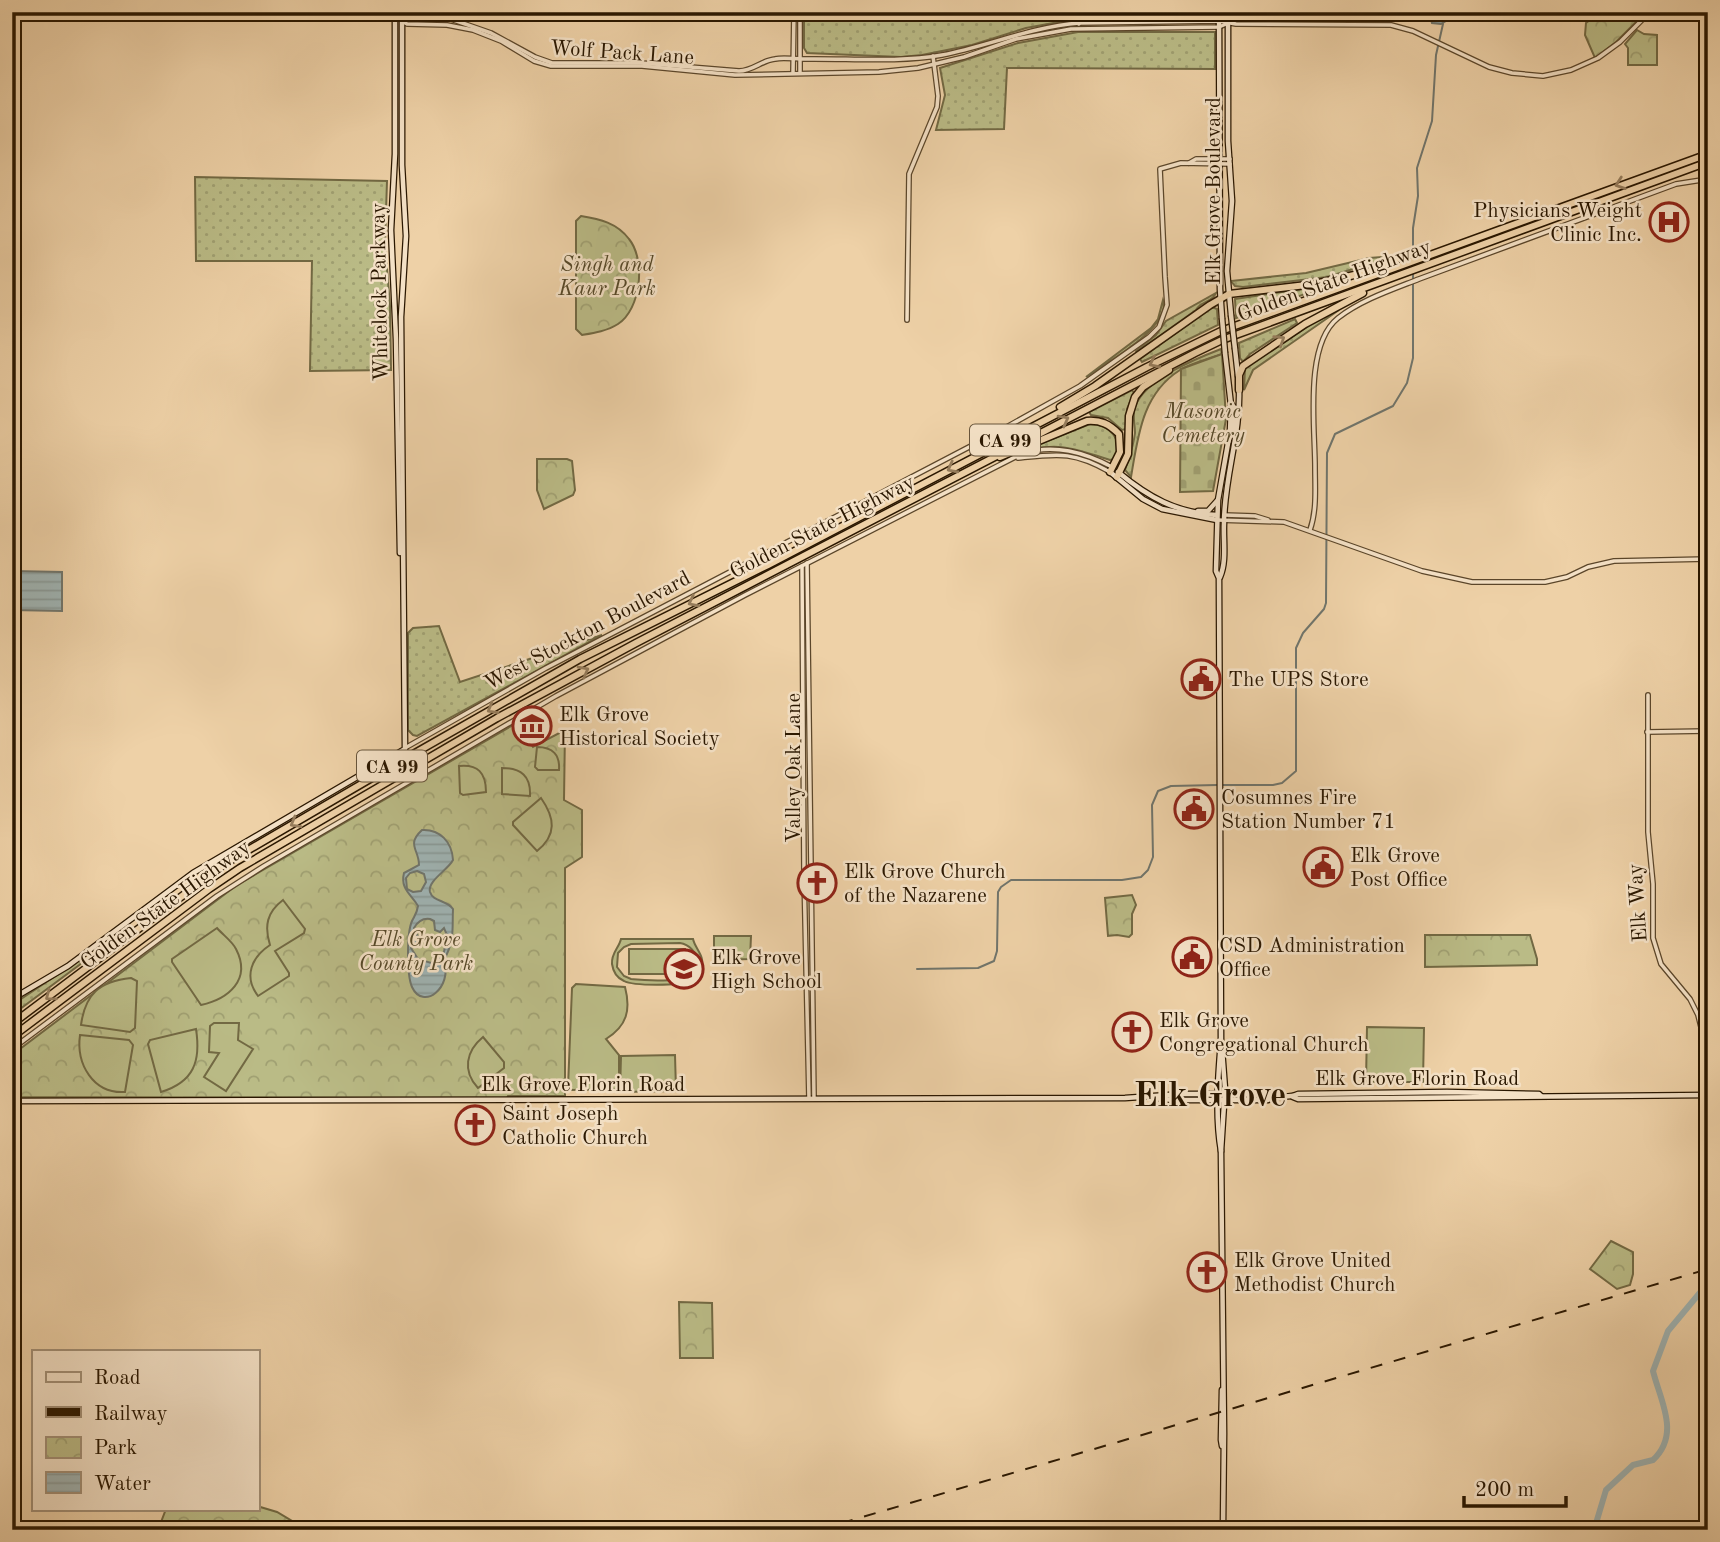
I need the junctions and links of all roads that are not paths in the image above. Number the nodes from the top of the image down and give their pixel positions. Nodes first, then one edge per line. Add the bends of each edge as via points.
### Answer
1 (398, 12) edge
2 (794, 12) edge
3 (800, 12) edge
4 (1079, 12) edge
5 (1219, 12) edge
6 (1228, 12) edge
7 (1650, 12) edge
8 (1219, 20) junction
9 (402, 21) junction
10 (1228, 23) junction
11 (1079, 25) junction
12 (1219, 27) junction
13 (394, 44) junction
14 (933, 56) junction
15 (793, 59) junction
16 (800, 59) junction
17 (934, 65) junction
18 (793, 73) junction
19 (800, 73) junction
20 (1708, 154) edge
21 (1219, 162) junction
22 (1230, 162) junction
23 (1708, 162) edge
24 (1708, 178) edge
25 (1404, 263) junction
26 (1387, 281) junction
27 (1229, 294) junction
28 (1220, 299) junction
29 (907, 320) dead end
30 (1195, 353) junction
31 (1239, 390) junction
32 (1231, 405) junction
33 (1020, 432) junction
34 (1230, 434) junction
35 (1237, 434) junction
36 (1060, 450) junction
37 (1042, 454) junction
38 (1016, 458) junction
39 (1232, 459) junction
40 (1115, 472) junction
41 (960, 474) junction
42 (1218, 500) junction
43 (1148, 502) junction
44 (1165, 505) junction
45 (1187, 512) junction
46 (1217, 517) junction
47 (1224, 518) junction
48 (1310, 530) junction
49 (1708, 559) edge
50 (807, 563) junction
51 (802, 566) junction
52 (403, 571) junction
53 (1219, 578) junction
54 (802, 675) junction
55 (808, 675) junction
56 (1648, 695) dead end
57 (1708, 731) edge
58 (1647, 732) junction
59 (405, 748) junction
60 (12, 999) edge
61 (12, 1024) edge
62 (12, 1037) edge
63 (12, 1049) edge
64 (1701, 1095) junction
65 (1708, 1095) edge
66 (1222, 1097) junction
67 (811, 1099) junction
68 (12, 1101) edge
69 (1222, 1389) junction
70 (1221, 1425) junction
71 (1224, 1433) junction
72 (1223, 1446) junction
73 (1223, 1530) edge

1 - 9 main road, Whitelock Parkway
1 - 13 main road, Whitelock Parkway
2 - 15 street
3 - 16 street
4 - 11 street
5 - 8 main road, Elk Grove Boulevard
6 - 10 main road, Elk Grove Boulevard
7 - 10 street via 1605,54 1552,75 1504,72 1407,29 1383,24
8 - 10 street
8 - 11 street
8 - 12 main road, Elk Grove Boulevard
9 - 13 main road
9 - 15 street, Wolf Pack Lane via 448,18 556,63 641,63 743,71 772,59
9 - 18 street, Wolf Pack Lane via 473,30 551,66 642,66 728,75
9 - 52 main road, Whitelock Parkway via 401,165 406,236 401,310
10 - 12 street
10 - 22 main road, Elk Grove Boulevard
11 - 12 street
11 - 14 street, Wolf Pack Lane via 1057,25
11 - 17 street, Wolf Pack Lane
12 - 21 main road, Elk Grove Boulevard
13 - 52 main road, Whitelock Parkway via 391,242 397,339 398,532
14 - 16 street, Wolf Pack Lane
14 - 17 street
15 - 16 street, Wolf Pack Lane
15 - 18 street
16 - 19 street
17 - 19 street, Wolf Pack Lane via 878,72
17 - 29 street via 937,107 909,174
18 - 19 street, Wolf Pack Lane
20 -> 25 highway, Golden State Highway / CA 99
21 - 22 street
21 - 28 main road, Elk Grove Boulevard
21 - 59 street, West Stockton Boulevard via 1160,169 1168,298 1161,324 1149,337 1080,386 998,432 546,668
22 - 27 main road, Elk Grove Boulevard
23 - 26 highway, Golden State Highway / CA 99
24 - 48 street via 1676,184 1419,278 1336,319 1318,348 1315,367 1315,505
25 - 27 highway via 1315,284
25 -> 33 highway, Golden State Highway / CA 99 via 1221,331
26 - 30 highway, Golden State Highway / CA 99
31 -> 26 highway via 1241,369 1257,355
27 - 28 highway
27 - 31 main road, Elk Grove Boulevard, bridge
28 - 32 main road, Elk Grove Boulevard, bridge
28 - 33 highway via 1096,386
30 - 40 highway via 1135,397 1129,416 1128,454
41 -> 30 highway, Golden State Highway / CA 99
31 - 35 main road, Elk Grove Boulevard
32 - 34 main road, Elk Grove Boulevard
32 - 35 main road
33 -> 61 highway, Golden State Highway / CA 99 via 580,659 226,863
34 - 39 main road
34 - 42 main road, Elk Grove Boulevard
35 - 39 main road, Elk Grove Boulevard
36 - 37 street
36 - 38 street via 1033,451
36 - 40 street via 1087,455
37 - 38 street
37 - 40 street via 1075,456
38 - 50 street
39 - 47 main road, Elk Grove Boulevard
40 - 41 highway via 1119,434 1096,420
40 - 43 main road
40 - 44 main road
62 -> 41 highway, Golden State Highway / CA 99 via 240,868 497,718
42 - 45 main road via 1208,510
42 - 46 main road, Elk Grove Boulevard
43 - 44 main road
43 - 46 main road via 1167,512
44 - 45 main road
45 - 46 main road
46 - 47 street
46 - 53 main road, Elk Grove Boulevard
47 - 48 street via 1284,522
47 - 53 main road, Elk Grove Boulevard
48 - 49 street via 1433,575 1472,582 1545,582 1614,561
50 - 51 street
50 - 55 street, Valley Oak Lane
51 - 54 street, Valley Oak Lane
51 - 63 street via 556,696 264,866
52 - 59 main road, Whitelock Parkway
53 - 66 main road, Elk Grove Boulevard
54 - 55 street
54 - 67 street, Valley Oak Lane
55 - 67 street, Valley Oak Lane
56 - 58 street, Elk Way
57 - 58 street
58 - 64 street, Elk Way via 1654,946 1661,964 1698,1015
59 - 60 main road, West Stockton Boulevard via 193,873 68,967
64 - 65 main road, Elk Grove Florin Road
64 - 66 main road, Elk Grove Florin Road
66 - 67 main road, Elk Grove Florin Road
66 - 69 main road, Elk Grove Boulevard via 1218,1136
67 - 68 main road, Elk Grove Florin Road
69 - 70 main road, Elk Grove Boulevard
69 - 71 main road, Elk Grove Boulevard
70 - 71 main road
70 - 72 main road, Elk Grove Boulevard
71 - 72 main road, Elk Grove Boulevard
72 - 73 main road, Elk Grove Boulevard

